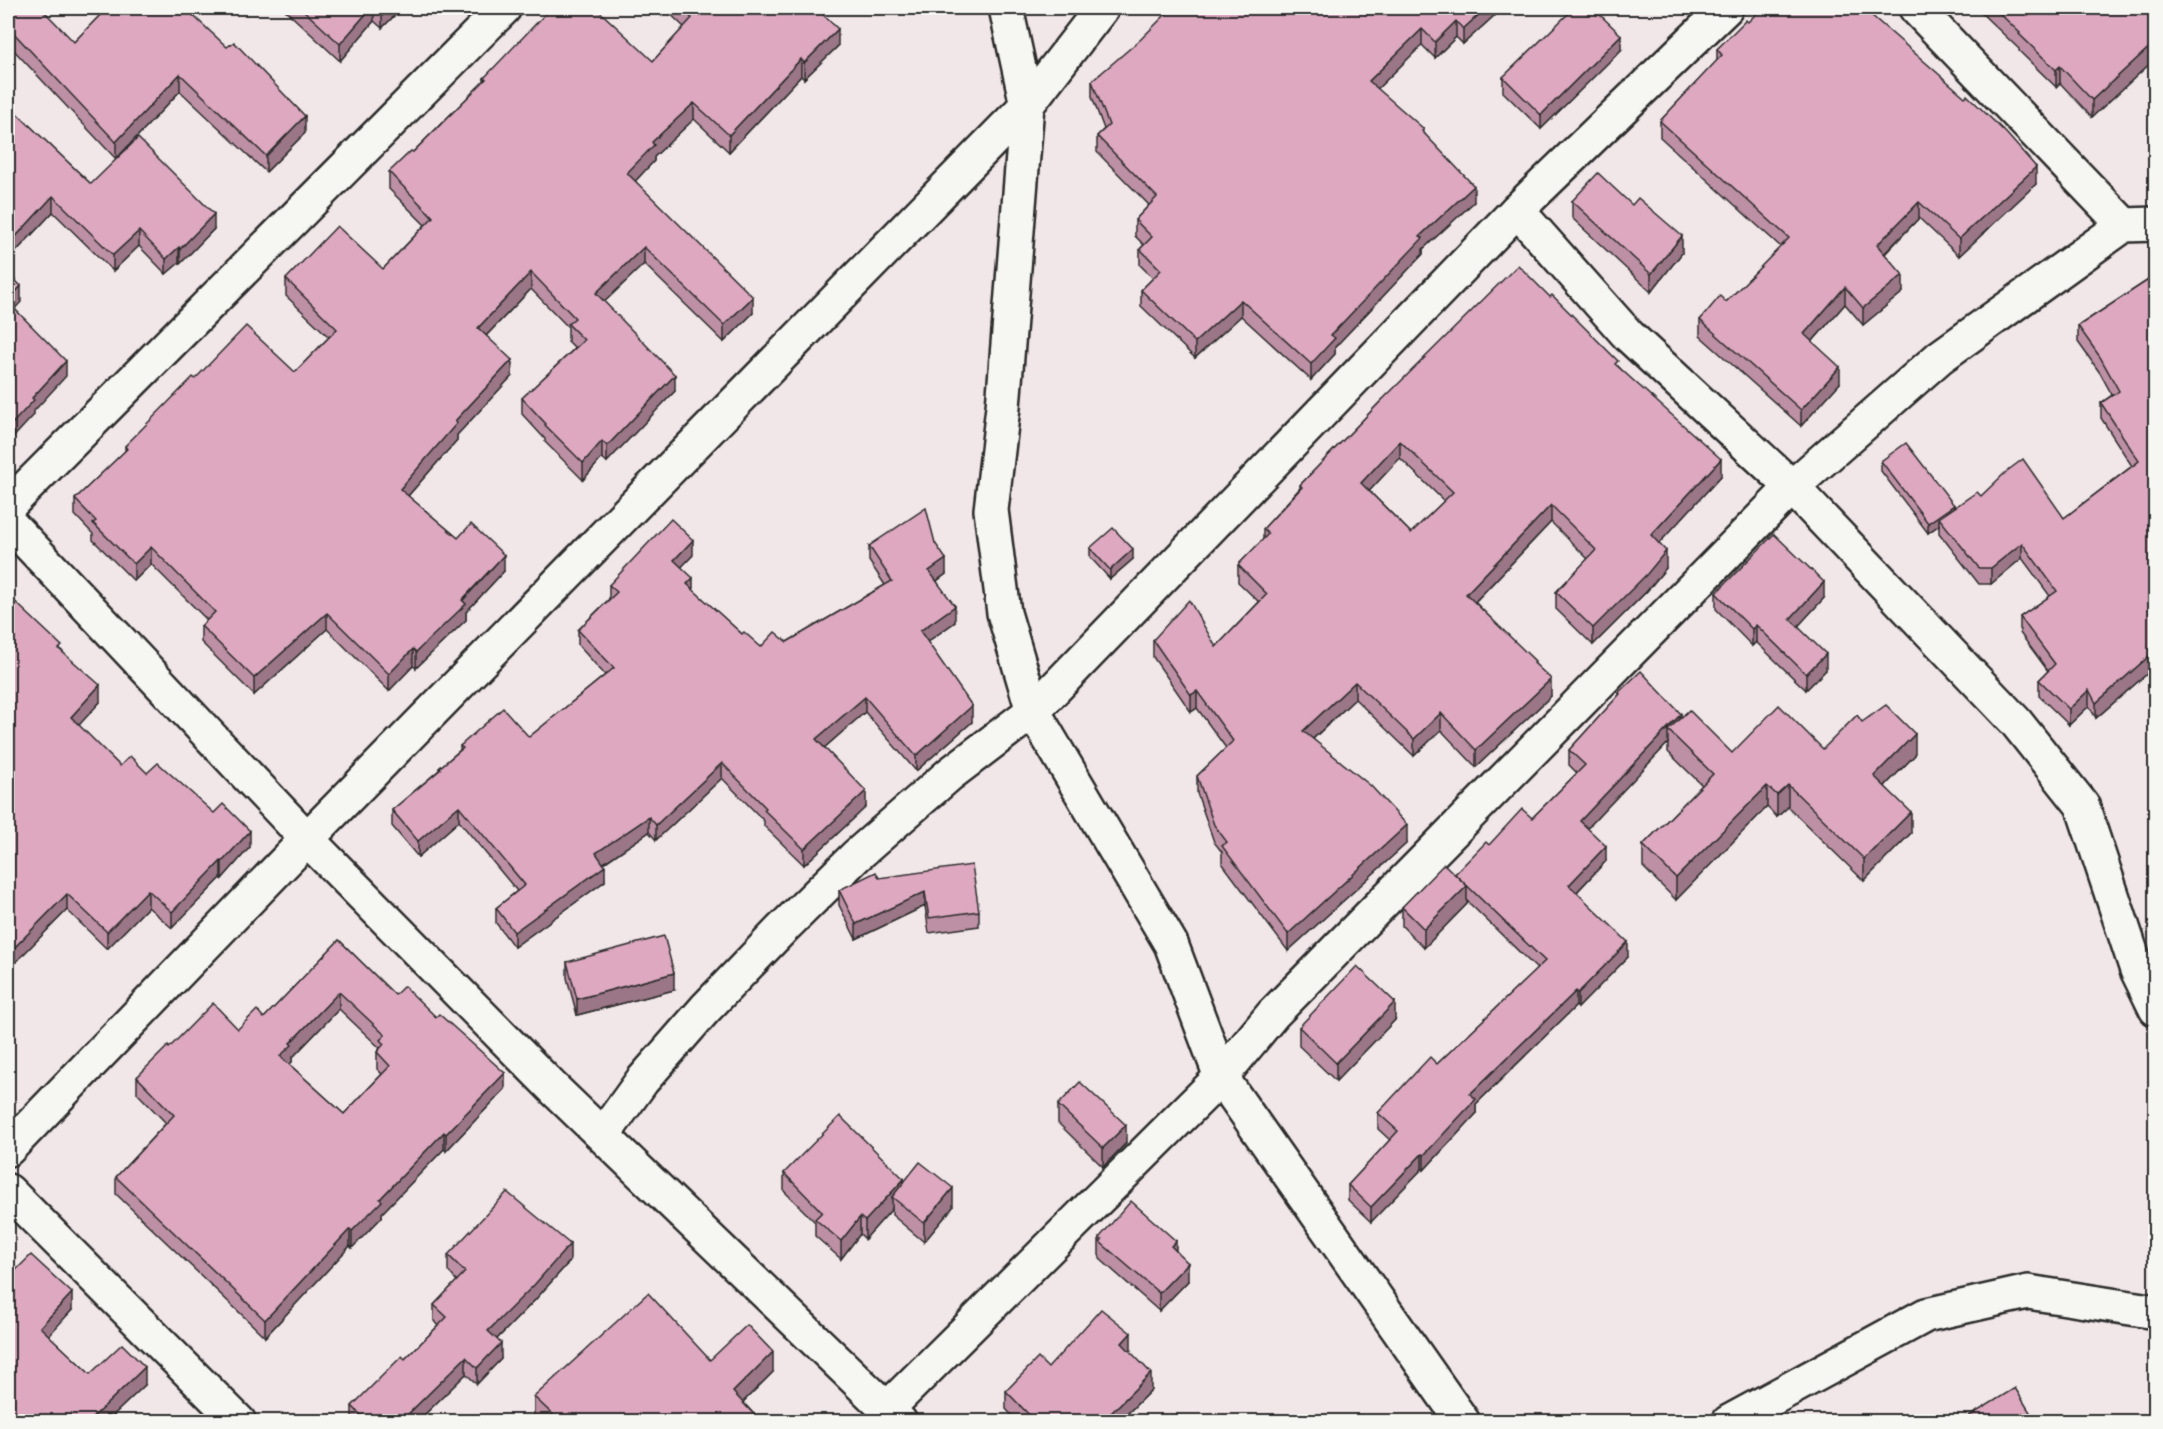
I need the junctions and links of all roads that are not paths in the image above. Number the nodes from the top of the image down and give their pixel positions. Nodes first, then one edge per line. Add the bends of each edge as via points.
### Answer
1 (504, 8) edge
2 (1006, 8) edge
3 (1102, 8) edge
4 (1726, 8) edge
5 (1916, 8) edge
6 (1027, 105) junction
7 (1517, 210) junction
8 (2156, 224) edge
9 (2124, 225) junction
10 (1792, 487) junction
11 (8, 506) edge
12 (8, 522) edge
13 (1033, 711) junction
14 (307, 839) junction
15 (2156, 1009) edge
16 (1221, 1077) junction
17 (603, 1135) junction
18 (8, 1149) edge
19 (8, 1191) edge
20 (2156, 1312) edge
21 (893, 1415) edge
22 (239, 1422) edge
23 (1463, 1422) edge
24 (1729, 1422) edge

1 - 11 street
2 - 6 street
3 - 6 street
4 - 7 street
5 - 9 street
6 - 13 street via 991,510 1004,613
6 - 14 street
7 - 10 street via 1628,335
7 - 13 street
8 - 9 street
9 - 10 street via 1940,357
10 - 15 street via 2016,722 2082,805 2137,969
10 - 16 street via 1273,1014
12 - 14 street
13 - 16 street via 1171,944
13 - 17 street via 856,856 705,1009 649,1072
14 - 17 street
14 - 18 street
16 - 21 street
16 - 23 street
17 - 21 street
19 - 22 street
20 - 24 street via 2028,1292 1926,1315

